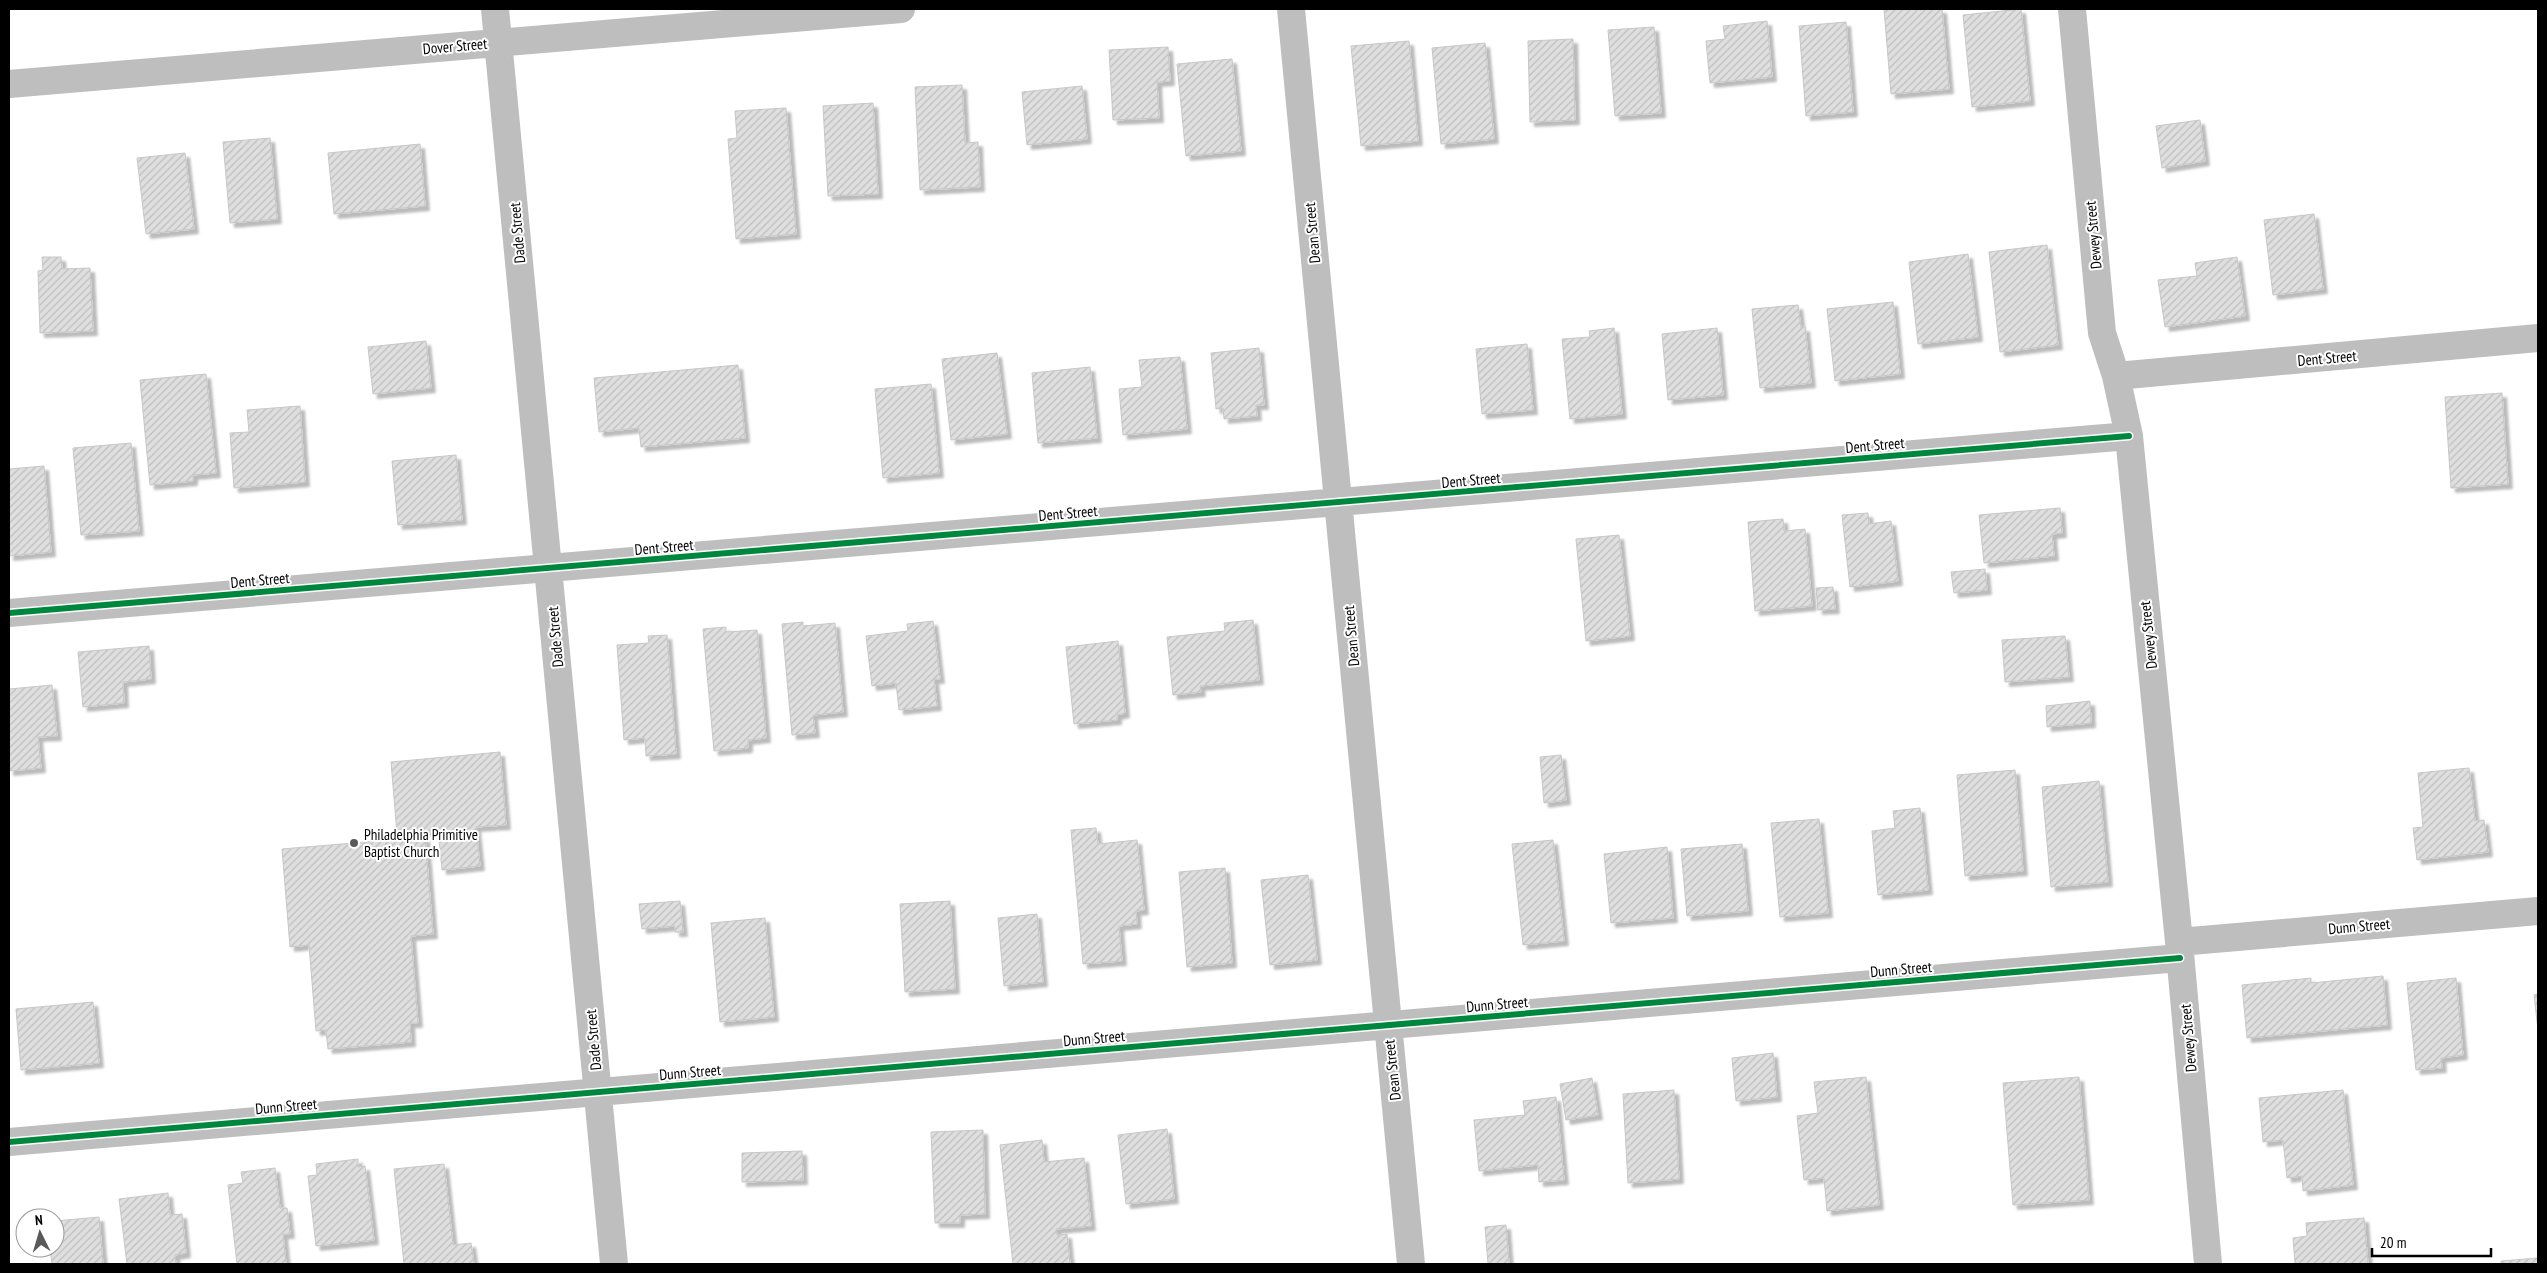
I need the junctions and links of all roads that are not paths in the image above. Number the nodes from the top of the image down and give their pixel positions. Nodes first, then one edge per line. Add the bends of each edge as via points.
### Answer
1 (495, 9) edge
2 (901, 9) edge
3 (1291, 9) edge
4 (2072, 9) edge
5 (498, 43) junction
6 (9, 84) edge
7 (2538, 338) edge
8 (2116, 376) junction
9 (2129, 436) junction
10 (1338, 504) junction
11 (548, 569) junction
12 (9, 613) edge
13 (2538, 911) edge
14 (2180, 950) junction
15 (1388, 1026) junction
16 (598, 1092) junction
17 (9, 1142) edge
18 (614, 1264) edge
19 (1411, 1264) edge
20 (2208, 1264) edge

1 - 5 street, Dade Street
2 - 5 street, Dover Street
3 - 10 street, Dean Street
4 - 8 street, Dewey Street via 2102,333
5 - 6 street, Dover Street
5 - 11 street, Dade Street
7 - 8 street, Dent Street
8 - 9 street, Dewey Street
9 - 10 street, Dent Street
9 - 14 street, Dewey Street
10 - 11 street, Dent Street
10 - 15 street, Dean Street
11 - 12 street, Dent Street
11 - 16 street, Dade Street
13 - 14 street, Dunn Street
14 - 15 street, Dunn Street
14 - 20 street, Dewey Street
15 - 16 street, Dunn Street
15 - 19 street, Dean Street
16 - 17 street, Dunn Street
16 - 18 street, Dade Street

